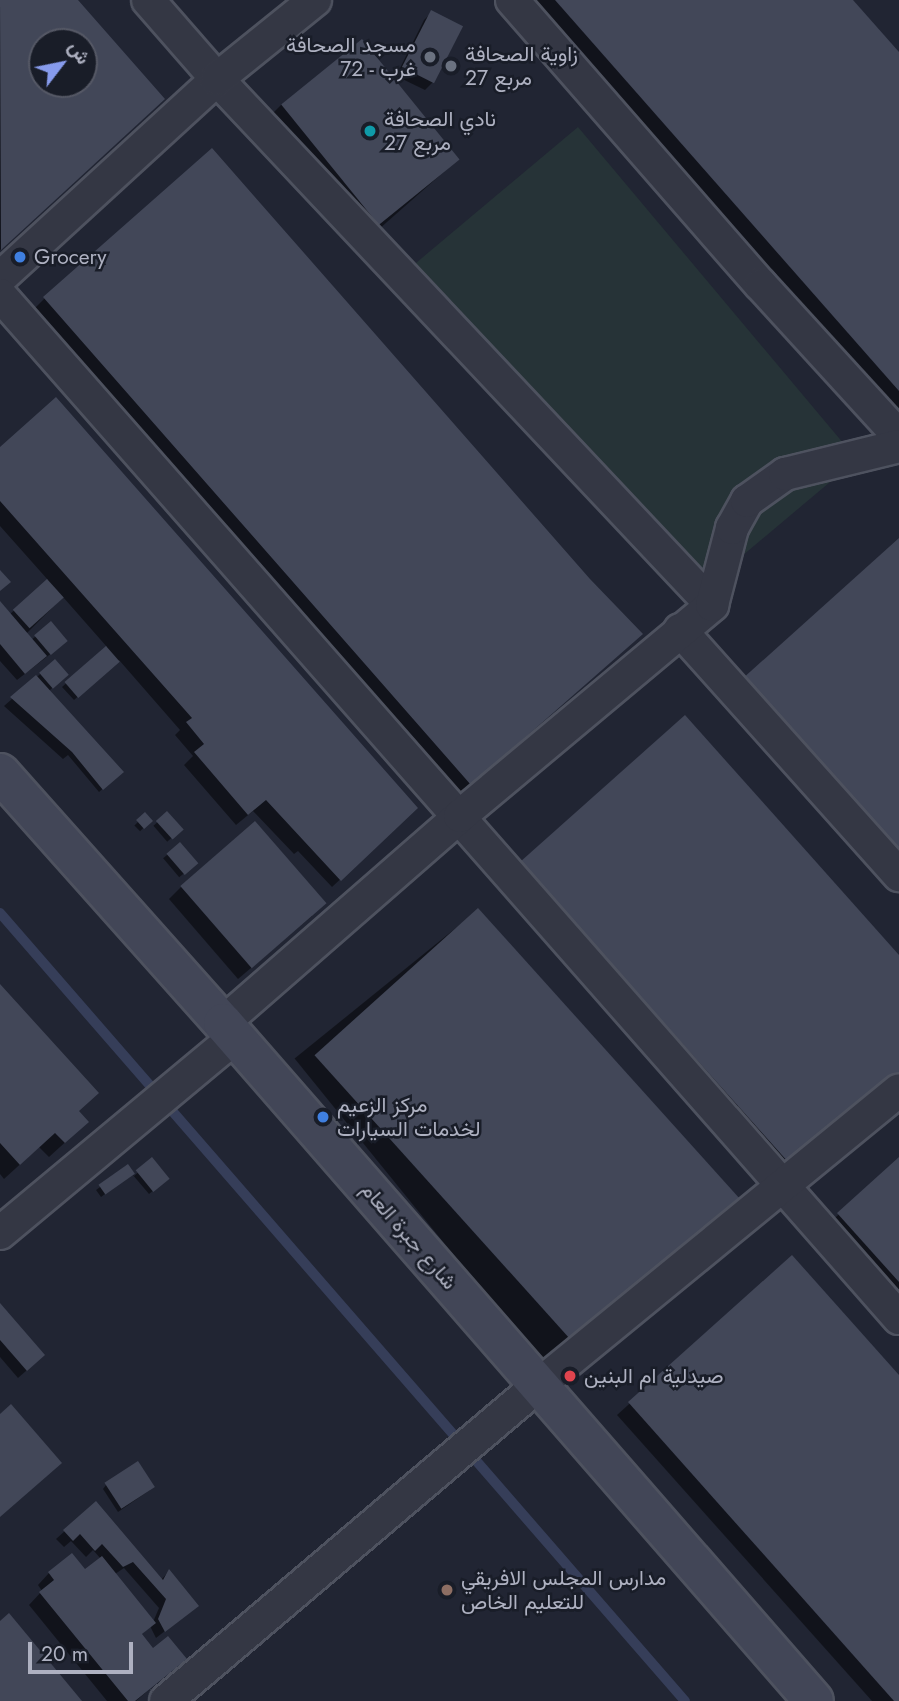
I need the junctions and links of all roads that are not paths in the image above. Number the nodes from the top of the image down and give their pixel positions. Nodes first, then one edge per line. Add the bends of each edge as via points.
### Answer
1 (148, 0) edge
2 (315, 0) edge
3 (512, 0) edge
4 (217, 79) junction
5 (0, 278) edge
6 (0, 295) edge
7 (899, 436) edge
8 (899, 446) edge
9 (712, 604) junction
10 (680, 630) junction
11 (0, 773) edge
12 (460, 816) junction
13 (899, 875) edge
14 (229, 1030) junction
15 (899, 1090) edge
16 (782, 1186) junction
17 (0, 1233) edge
18 (899, 1318) edge
19 (539, 1385) junction
20 (166, 1701) edge
21 (814, 1701) edge

1 - 4 street
2 - 4 street
3 - 7 street
4 - 5 street
4 - 9 street
6 - 12 street
8 - 9 street via 785,474 747,501 732,528
9 - 10 street
10 - 12 street
10 - 13 street
11 - 14 main road, شارع جبرة العام
12 - 14 street
12 - 16 street
14 - 17 street
14 - 19 main road, شارع جبرة العام
15 - 16 street
16 - 18 street
16 - 19 street
19 - 20 street
19 - 21 main road, شارع جبرة العام

